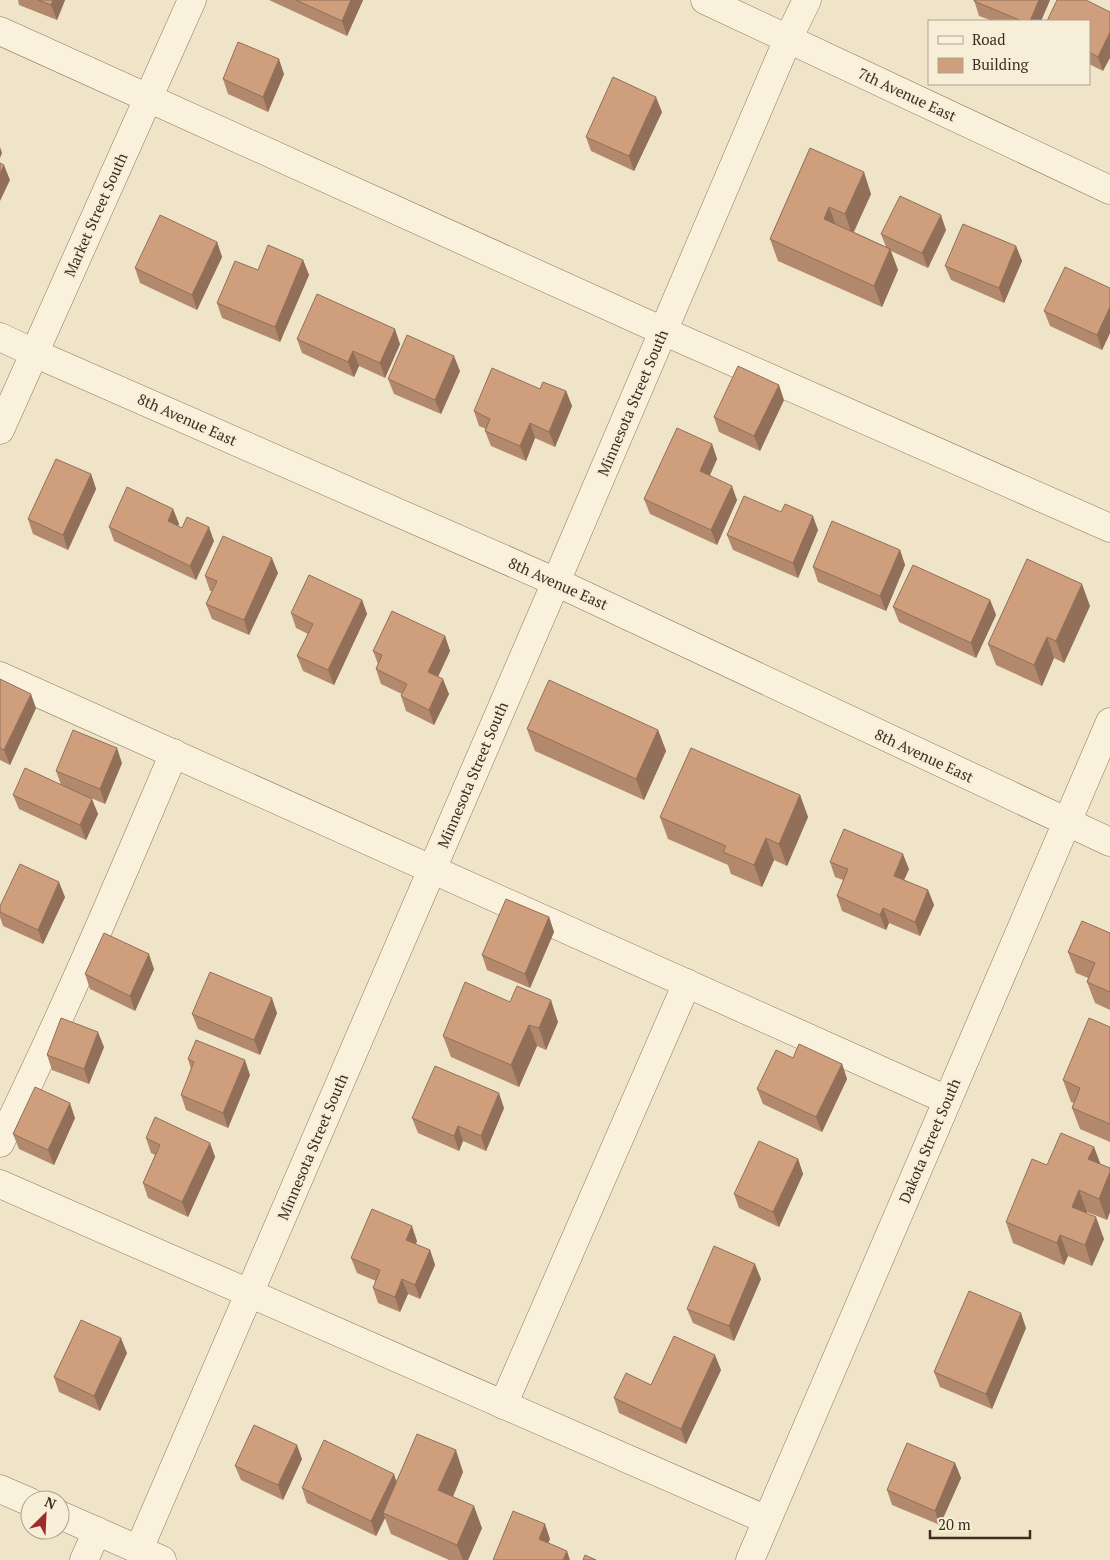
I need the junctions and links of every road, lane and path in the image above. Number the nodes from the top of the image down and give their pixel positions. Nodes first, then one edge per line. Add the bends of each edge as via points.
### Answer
1 (192, 0) edge
2 (705, 0) edge
3 (807, 0) edge
4 (0, 31) edge
5 (788, 39) junction
6 (148, 98) junction
7 (1110, 190) edge
8 (664, 332) junction
9 (0, 337) edge
10 (34, 353) junction
11 (0, 430) edge
12 (1110, 528) edge
13 (556, 582) junction
14 (0, 676) edge
15 (1110, 722) edge
16 (174, 753) junction
17 (1066, 822) junction
18 (1110, 842) edge
19 (433, 868) junction
20 (687, 983) junction
21 (947, 1100) junction
22 (0, 1143) edge
23 (0, 1184) edge
24 (249, 1294) junction
25 (503, 1405) junction
26 (0, 1489) edge
27 (20, 1498) edge
28 (70, 1519) edge
29 (767, 1520) junction
30 (97, 1531) junction
31 (151, 1555) edge
32 (84, 1560) edge
33 (750, 1560) edge

1 - 6 street, Market Street South
2 - 5 street, 7th Avenue East
3 - 5 street, Minnesota Street South
4 - 6 street
5 - 7 street, 7th Avenue East
5 - 8 street, Minnesota Street South
6 - 8 street
6 - 10 street, Market Street South
8 - 12 street
8 - 13 street, Minnesota Street South
9 - 10 street, 8th Avenue East
10 - 11 street, Market Street South
10 - 13 street, 8th Avenue East
13 - 17 street, 8th Avenue East
13 - 19 street, Minnesota Street South
14 - 16 street
15 - 17 street, Dakota Street South
16 - 19 street
16 - 22 street via 99,930
17 - 18 street, 8th Avenue East
17 - 21 street, Dakota Street South
19 - 20 street
19 - 24 street, Minnesota Street South
20 - 21 street
20 - 25 street
21 - 29 street, Dakota Street South
23 - 24 street
24 - 25 street
24 - 31 street, Minnesota Street South
25 - 29 street
26 - 27 street
28 - 30 street
29 - 33 street, Dakota Street South
30 - 31 street
30 - 32 street

